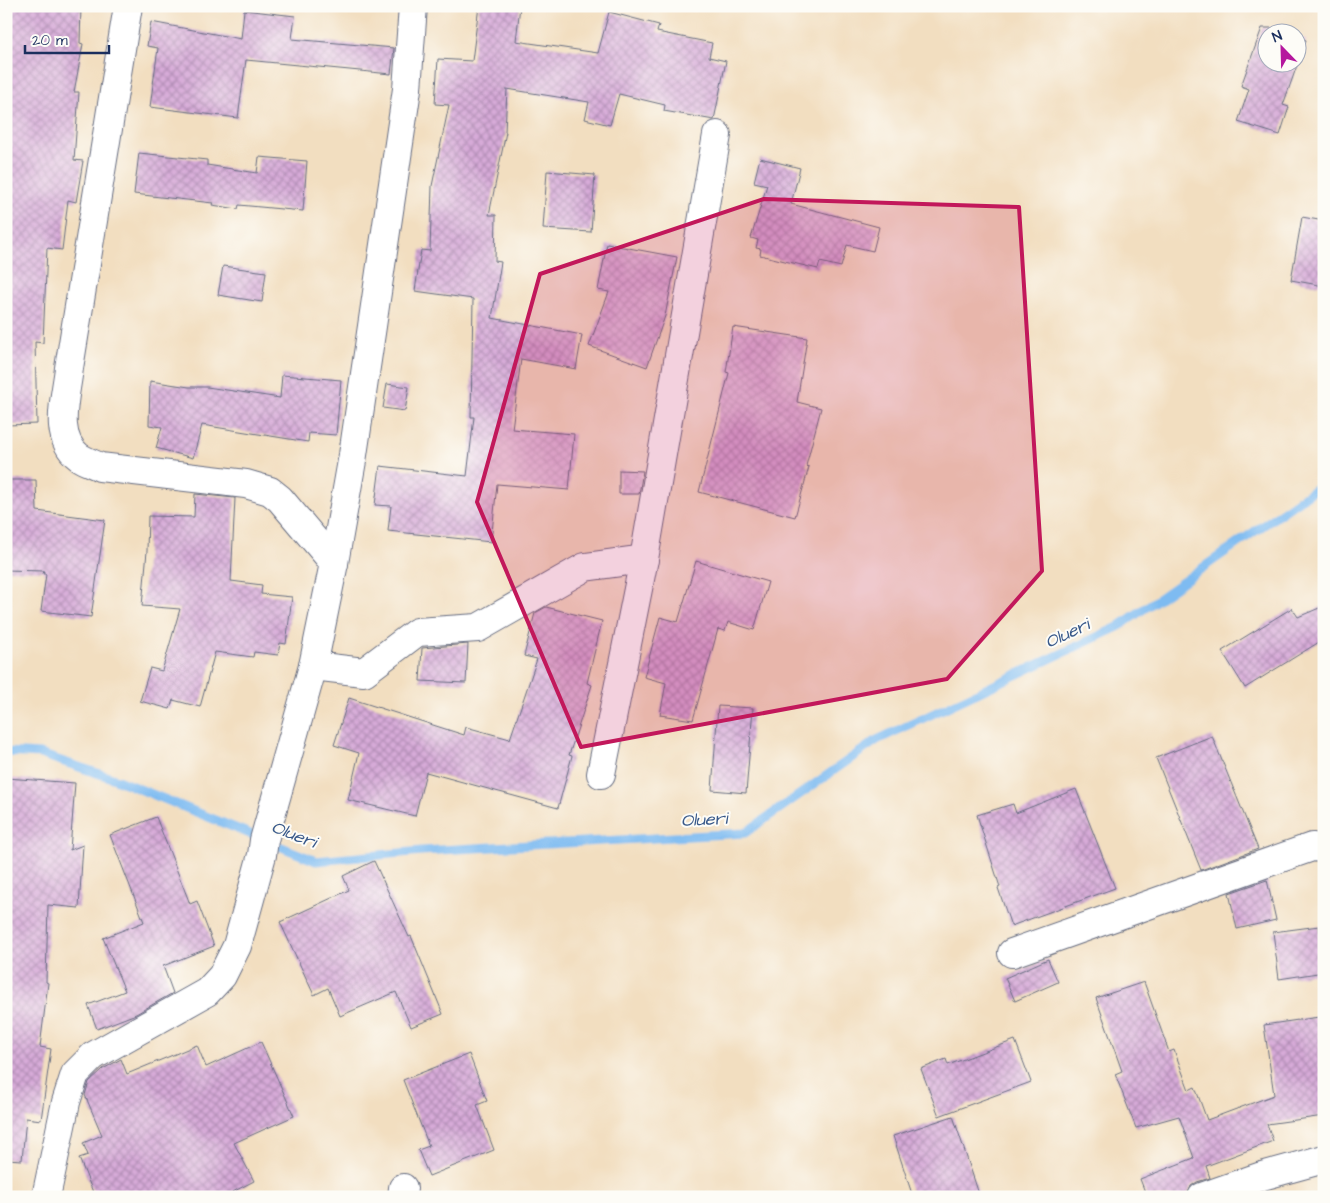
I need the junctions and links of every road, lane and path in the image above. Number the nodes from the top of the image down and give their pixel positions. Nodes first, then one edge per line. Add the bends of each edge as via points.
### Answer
1 (128, 6) edge
2 (413, 6) edge
3 (717, 135) dead end
4 (644, 559) junction
5 (334, 563) junction
6 (313, 666) junction
7 (601, 774) dead end
8 (1324, 848) edge
9 (1012, 953) dead end
10 (1324, 1159) edge
11 (46, 1197) edge
12 (1202, 1197) edge

1 - 5 street via 69,368 62,422 64,437 80,458 100,467 246,484 270,491
2 - 5 street via 407,89
3 - 4 street
4 - 6 street via 585,567 478,628 417,632 364,672
4 - 7 street
5 - 6 street
6 - 11 street via 237,946 226,969 207,992 93,1056 75,1074
8 - 9 street via 1312,847
10 - 12 street

